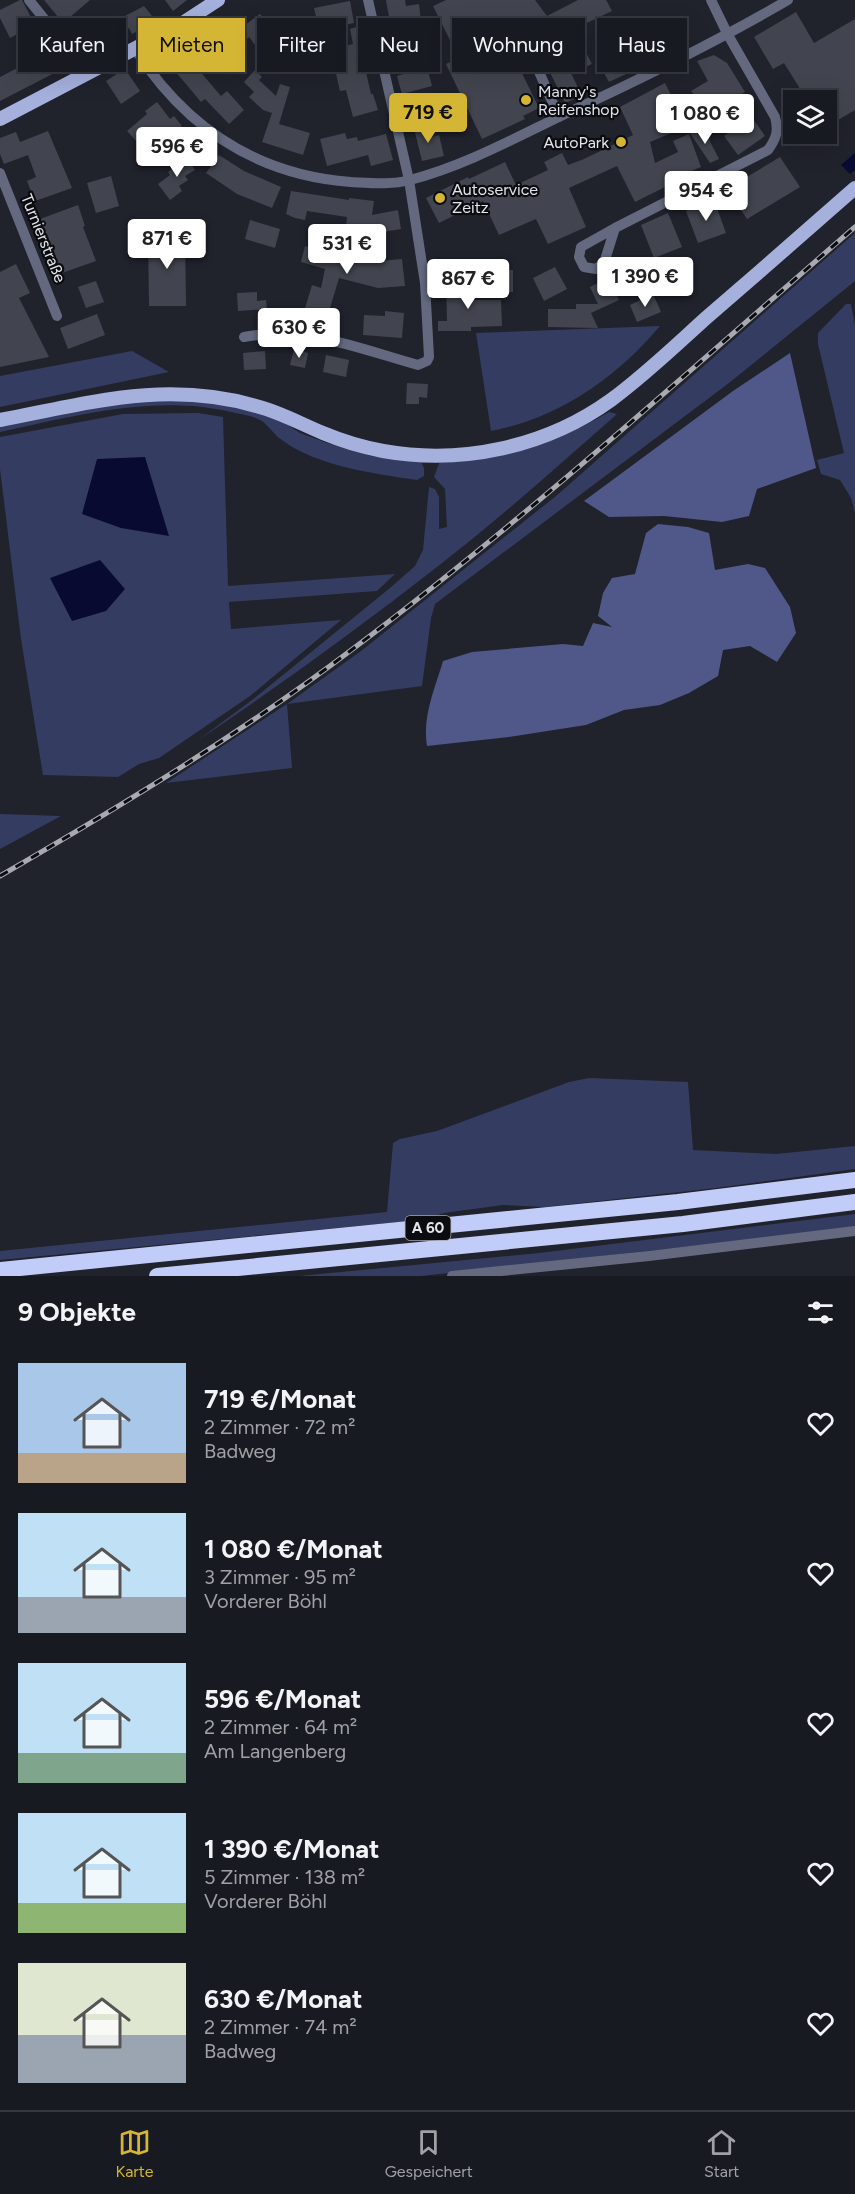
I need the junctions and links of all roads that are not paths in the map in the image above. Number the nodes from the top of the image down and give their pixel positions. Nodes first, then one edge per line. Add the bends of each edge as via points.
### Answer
1 (29, 0) edge
2 (218, 0) edge
3 (368, 0) edge
4 (711, 0) edge
5 (788, 0) edge
6 (44, 18) edge
7 (728, 35) junction
8 (135, 49) junction
9 (539, 72) edge
10 (559, 117) junction
11 (0, 119) edge
12 (0, 173) edge
13 (409, 180) junction
14 (855, 188) edge
15 (615, 228) dead end
16 (57, 316) dead end
17 (244, 337) dead end
18 (0, 420) edge
19 (855, 1180) edge
20 (855, 1202) edge
21 (855, 1231) edge
22 (0, 1270) edge
23 (157, 1276) edge
24 (452, 1276) edge

1 - 6 street
2 - 8 main road
3 - 13 street
4 - 7 street
5 - 7 street
7 - 10 street
7 - 15 street via 775,117 776,139 768,150
8 - 11 main road
8 - 13 street via 160,82 204,127 269,165 336,180
9 - 10 street
10 - 13 street via 462,162
12 - 16 street, Turnierstraße
13 - 17 street via 425,283 428,361 417,364 303,334
14 - 18 main road via 617,395 565,427 516,445 456,455 390,452 336,439 260,407 219,397 177,393 127,396
19 - 22 highway, A 60 via 574,1213
20 - 23 highway, A 60 via 683,1224
21 - 24 street

